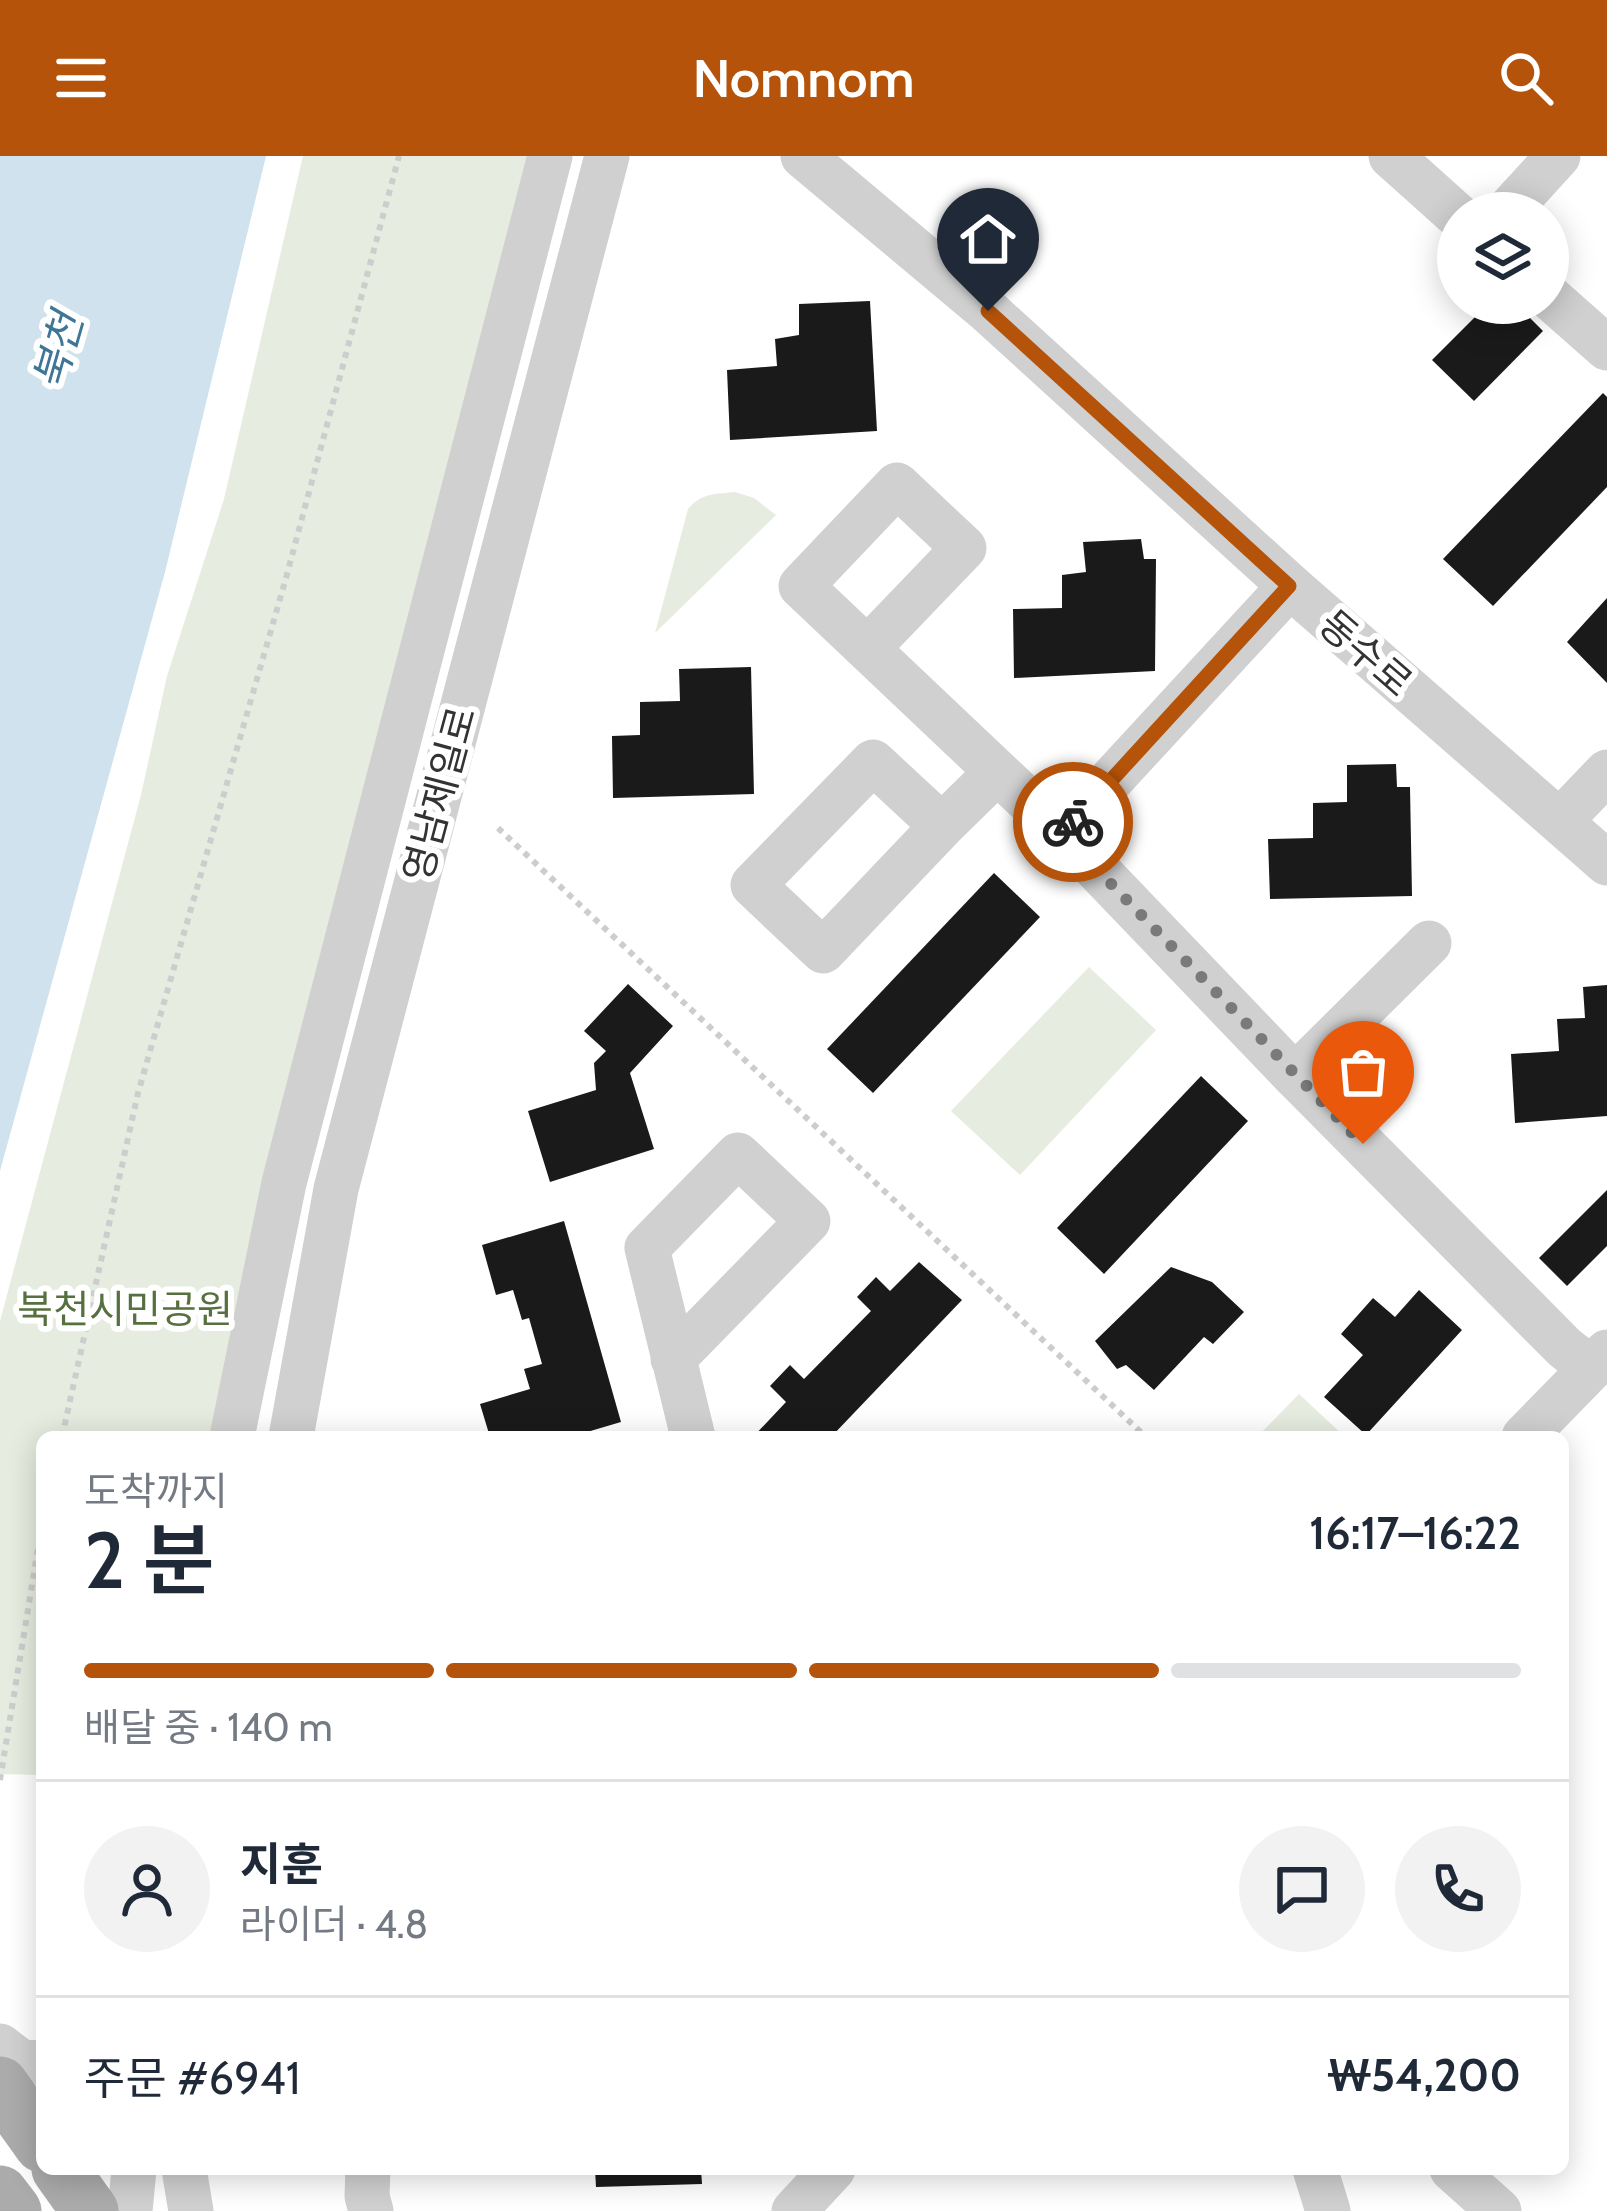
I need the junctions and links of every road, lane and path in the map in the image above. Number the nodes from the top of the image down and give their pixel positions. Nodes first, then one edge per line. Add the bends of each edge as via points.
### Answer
1 (399, 156) edge
2 (550, 156) edge
3 (608, 156) edge
4 (803, 156) edge
5 (1390, 156) edge
6 (1558, 156) edge
7 (1525, 192) edge
8 (1437, 197) edge
9 (1569, 315) edge
10 (1607, 348) edge
11 (1289, 586) junction
12 (868, 648) dead end
13 (997, 772) junction
14 (1607, 772) edge
15 (1560, 821) junction
16 (942, 826) dead end
17 (498, 828) dead end
18 (1062, 833) junction
19 (1607, 863) edge
20 (1429, 943) dead end
21 (1295, 1076) junction
22 (1603, 1358) edge
23 (673, 1359) dead end
24 (63, 1431) edge
25 (233, 1431) edge
26 (292, 1431) edge
27 (691, 1431) edge
28 (1140, 1431) edge
29 (1530, 1431) edge
30 (36, 1561) edge
31 (0, 1780) edge
32 (0, 2046) edge
33 (36, 2063) edge
34 (0, 2085) edge
35 (36, 2136) edge
36 (64, 2175) edge
37 (133, 2175) edge
38 (183, 2175) edge
39 (185, 2175) edge
40 (368, 2175) edge
41 (827, 2175) edge
42 (1317, 2175) edge
43 (1459, 2175) edge
44 (0, 2194) edge
45 (13, 2211) edge
46 (90, 2211) edge
47 (130, 2211) edge
48 (179, 2211) edge
49 (191, 2211) edge
50 (371, 2211) edge
51 (794, 2211) edge
52 (1328, 2211) edge
53 (1499, 2211) edge

1 - 24 path via 139,1094
2 - 25 street, 영남제일로 via 284,1183
3 - 26 street, 영남제일로 via 335,1189
4 - 11 street, 동수로 via 988,311
5 - 8 street
6 - 7 street
9 - 10 street
11 - 15 street, 동수로
11 - 18 street
12 - 13 street
13 - 16 street
13 - 18 street
14 - 15 street
15 - 19 street, 동수로
17 - 28 path
18 - 21 street
20 - 21 street
21 - 22 street via 1565,1348
22 - 29 street
23 - 27 street
30 - 31 path
32 - 33 street
34 - 35 main road
36 - 46 main road
37 - 47 street
38 - 48 street
39 - 49 street
40 - 50 street
41 - 51 street
42 - 52 street
43 - 53 street
44 - 45 main road

